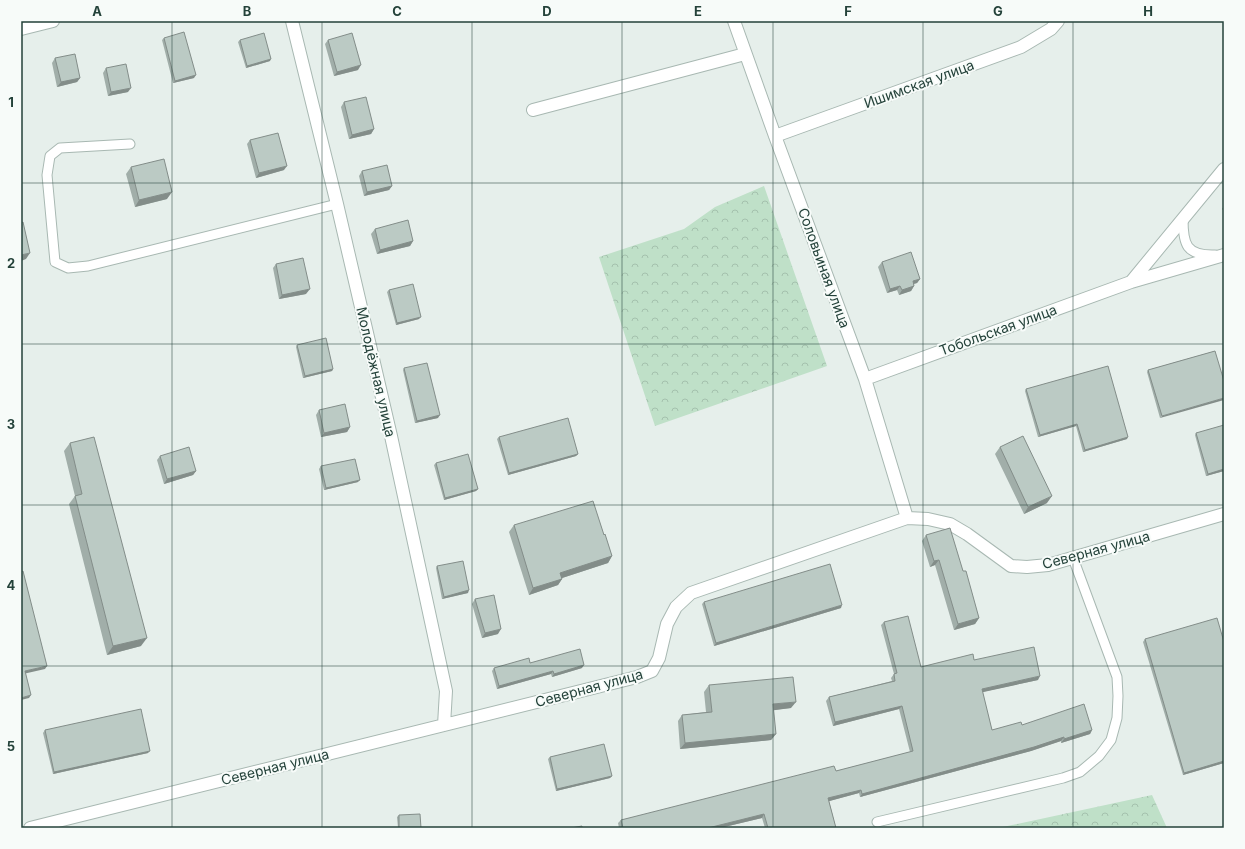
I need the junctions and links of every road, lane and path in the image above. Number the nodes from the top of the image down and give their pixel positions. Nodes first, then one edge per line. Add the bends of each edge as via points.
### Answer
1 (53, 21) edge
2 (292, 21) edge
3 (734, 21) edge
4 (1058, 21) edge
5 (21, 29) edge
6 (745, 54) junction
7 (533, 110) dead end
8 (774, 136) junction
9 (130, 144) dead end
10 (1224, 169) edge
11 (337, 204) junction
12 (1183, 219) junction
13 (1224, 255) edge
14 (1131, 282) junction
15 (865, 379) junction
16 (1224, 514) edge
17 (907, 518) junction
18 (1073, 558) junction
19 (444, 725) junction
20 (877, 822) dead end
21 (30, 828) edge

1 - 5 street
2 - 11 street, Молодёжная улица
3 - 6 street, Соловьиная улица
4 - 8 street, Ишимская улица via 1051,29 1021,47
6 - 7 street
6 - 8 street, Соловьиная улица
8 - 15 street, Соловьиная улица
9 - 11 lane via 60,148 50,156 47,175 55,262 68,268 88,266
10 - 12 street
11 - 19 street, Молодёжная улица via 391,436 446,691
12 - 13 lane via 1186,245 1193,251 1206,255
12 - 14 street
13 - 14 street, Тобольская улица
14 - 15 street, Тобольская улица
15 - 17 street, Соловьиная улица
16 - 18 street, Северная улица
17 - 18 street, Северная улица via 950,524 1011,566 1048,565
17 - 19 street, Северная улица via 691,593 676,608 667,624 659,658 652,671 637,678
18 - 20 lane via 1117,677 1117,718 1111,740 1099,756 1080,772 1063,778
19 - 21 street, Северная улица

